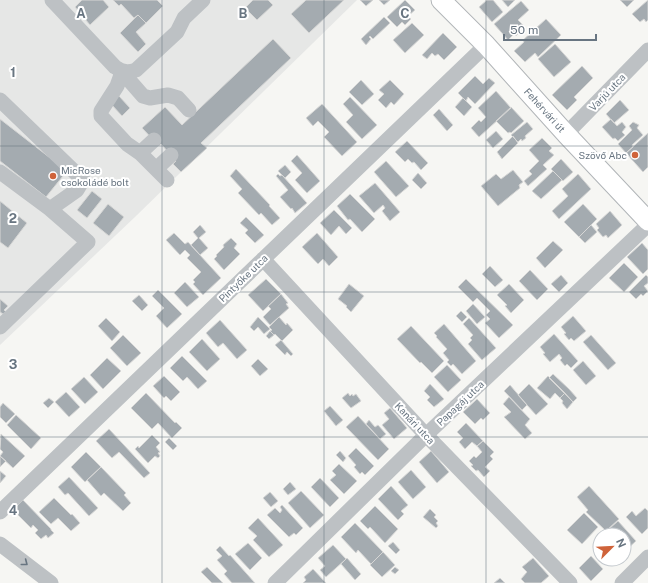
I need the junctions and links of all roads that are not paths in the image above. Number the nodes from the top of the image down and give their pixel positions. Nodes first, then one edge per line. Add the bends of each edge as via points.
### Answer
1 (52, 0) edge
2 (203, 0) edge
3 (441, 0) edge
4 (486, 45) junction
5 (648, 50) edge
6 (122, 72) junction
7 (0, 100) edge
8 (189, 110) dead end
9 (566, 134) junction
10 (154, 140) dead end
11 (140, 153) junction
12 (171, 155) dead end
13 (156, 169) junction
14 (0, 172) edge
15 (167, 180) dead end
16 (50, 209) junction
17 (647, 218) edge
18 (263, 259) junction
19 (0, 327) edge
20 (426, 435) junction
21 (0, 512) edge
22 (0, 544) edge
23 (648, 557) edge
24 (51, 583) edge
25 (275, 583) edge
26 (570, 583) edge
27 (622, 583) edge

1 - 6 street
2 - 6 street via 184,18 177,32 136,70
3 - 4 main road, Fehérvári út
4 - 9 main road, Fehérvári út
4 - 18 street, Pintyőke utca
5 - 9 street, Varjú utca
6 - 8 street via 143,96 150,98 168,95 178,98
6 - 11 street via 101,116 127,144
7 - 16 street via 83,180 77,190
9 - 17 main road, Fehérvári út
10 - 11 street
11 - 13 street
12 - 13 street
13 - 15 street
14 - 16 street
16 - 19 street via 88,242
17 - 20 street, Papagáj utca
18 - 20 street, Kanári utca
18 - 21 street, Pintyőke utca
20 - 25 street, Papagáj utca
20 - 26 street, Kanári utca
22 -> 24 street
23 - 27 street

